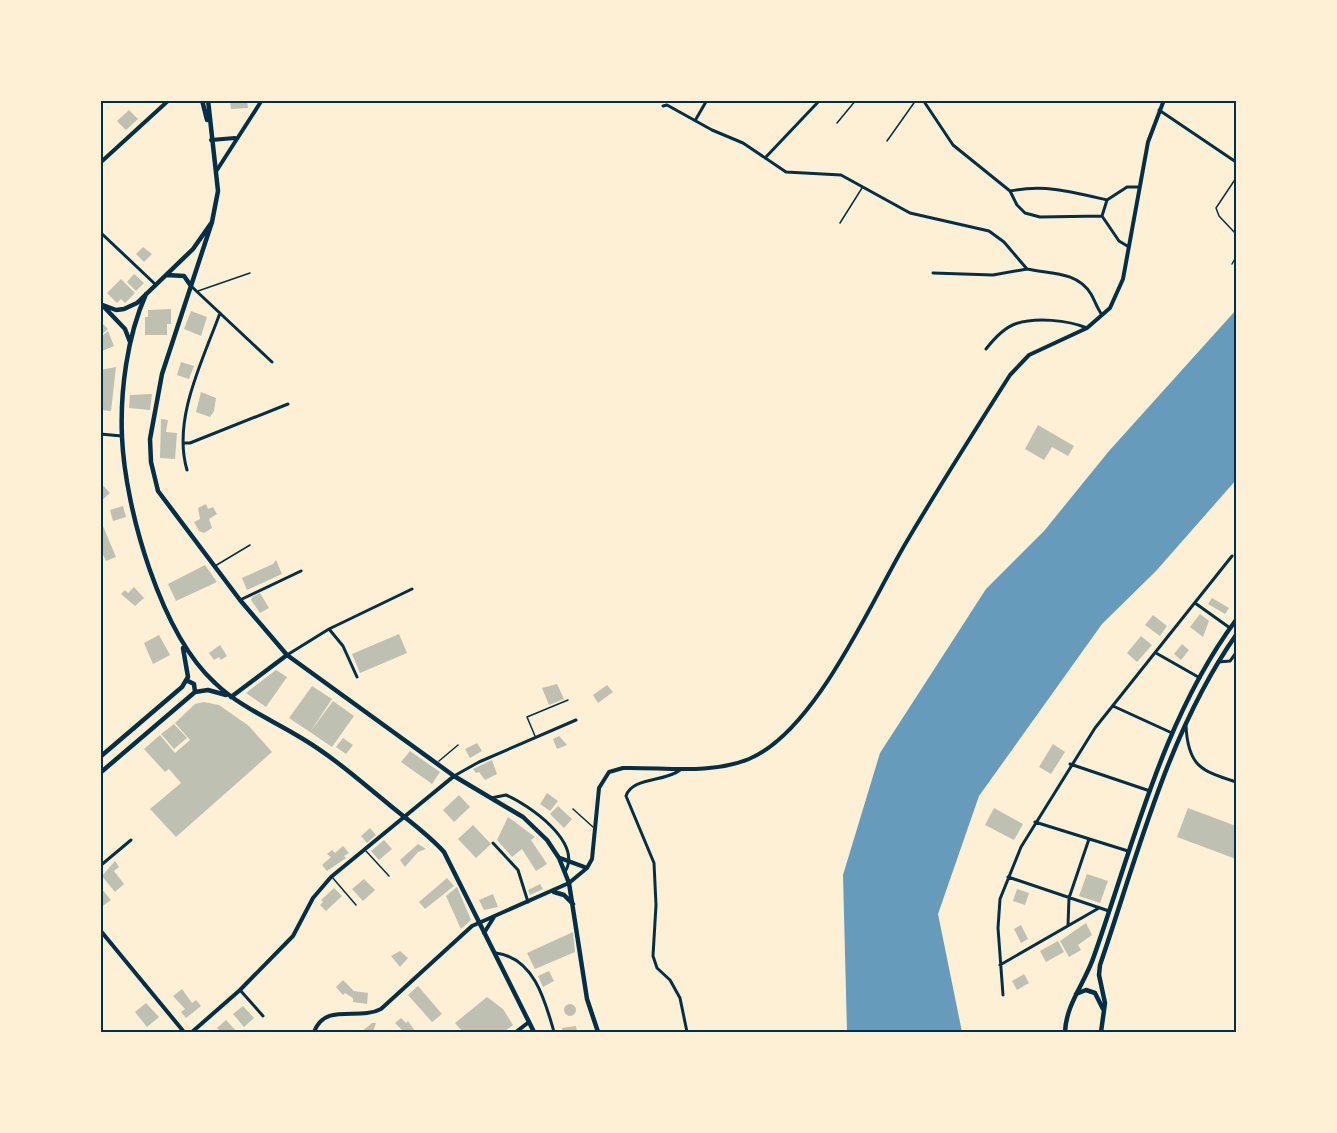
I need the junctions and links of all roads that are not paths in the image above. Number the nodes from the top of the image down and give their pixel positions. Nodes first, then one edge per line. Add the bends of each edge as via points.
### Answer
1 (169, 100) edge
2 (202, 100) edge
3 (208, 100) edge
4 (262, 100) edge
5 (707, 100) edge
6 (820, 100) edge
7 (856, 100) edge
8 (916, 100) edge
9 (923, 100) edge
10 (1164, 100) edge
11 (663, 106) dead end
12 (1159, 110) junction
13 (696, 119) junction
14 (837, 123) dead end
15 (210, 128) junction
16 (236, 138) junction
17 (211, 140) junction
18 (887, 141) dead end
19 (765, 158) junction
20 (1236, 162) edge
21 (100, 163) edge
22 (216, 172) junction
23 (1236, 178) edge
24 (1139, 186) junction
25 (863, 187) junction
26 (1010, 191) junction
27 (1107, 200) junction
28 (1102, 216) junction
29 (213, 222) junction
30 (840, 223) dead end
31 (100, 232) edge
32 (1236, 234) edge
33 (1129, 247) junction
34 (1236, 257) edge
35 (1232, 264) dead end
36 (1027, 269) junction
37 (250, 273) dead end
38 (933, 273) dead end
39 (162, 277) junction
40 (155, 284) junction
41 (191, 285) junction
42 (197, 291) junction
43 (146, 294) junction
44 (100, 305) edge
45 (220, 313) junction
46 (1103, 317) junction
47 (1087, 328) junction
48 (130, 344) junction
49 (986, 349) dead end
50 (272, 362) dead end
51 (288, 404) dead end
52 (100, 434) edge
53 (122, 436) junction
54 (183, 443) junction
55 (187, 470) dead end
56 (250, 545) dead end
57 (1232, 556) dead end
58 (214, 566) junction
59 (301, 571) dead end
60 (412, 589) dead end
61 (240, 600) junction
62 (1195, 603) junction
63 (1236, 620) edge
64 (329, 628) junction
65 (1230, 628) junction
66 (1236, 635) edge
67 (183, 645) junction
68 (1236, 652) edge
69 (1156, 653) junction
70 (286, 655) junction
71 (1218, 662) junction
72 (357, 677) dead end
73 (1200, 678) junction
74 (186, 680) junction
75 (195, 692) junction
76 (231, 698) junction
77 (568, 700) dead end
78 (1113, 706) junction
79 (576, 720) dead end
80 (1186, 722) junction
81 (1172, 733) junction
82 (536, 737) junction
83 (458, 745) dead end
84 (100, 758) edge
85 (436, 764) junction
86 (1070, 764) junction
87 (682, 768) junction
88 (100, 773) edge
89 (454, 776) junction
90 (1236, 782) edge
91 (1150, 791) junction
92 (491, 798) junction
93 (1156, 801) junction
94 (573, 809) dead end
95 (403, 816) junction
96 (1035, 822) junction
97 (596, 830) junction
98 (1089, 839) junction
99 (131, 840) dead end
100 (493, 843) dead end
101 (364, 848) junction
102 (1130, 851) junction
103 (559, 858) junction
104 (569, 862) junction
105 (100, 866) edge
106 (587, 868) junction
107 (565, 872) junction
108 (389, 876) dead end
109 (331, 877) junction
110 (1008, 877) junction
111 (568, 883) junction
112 (554, 892) junction
113 (1069, 898) junction
114 (528, 903) junction
115 (573, 904) junction
116 (356, 905) dead end
117 (1099, 908) junction
118 (1109, 911) junction
119 (494, 916) junction
120 (479, 922) junction
121 (1068, 925) junction
122 (100, 930) edge
123 (484, 933) junction
124 (494, 953) junction
125 (1000, 965) junction
126 (240, 990) junction
127 (1076, 994) junction
128 (1002, 995) dead end
129 (1104, 1012) junction
130 (263, 1016) dead end
131 (529, 1022) junction
132 (184, 1032) edge
133 (192, 1032) edge
134 (314, 1032) edge
135 (516, 1032) edge
136 (534, 1032) edge
137 (554, 1032) edge
138 (598, 1032) edge
139 (687, 1032) edge
140 (1065, 1032) edge
141 (1101, 1032) edge

1 - 21 street
2 - 15 main road
3 - 15 main road
4 - 16 street
5 - 13 street
6 - 19 street
7 - 14 lane
8 - 18 lane
9 - 26 street via 957,149
10 - 12 street
11 - 13 street
12 - 20 street
12 - 24 street
13 - 19 street
15 - 17 main road
16 - 17 street
16 - 22 street
17 - 22 main road
19 - 25 street via 786,172 841,176
22 - 29 main road
23 - 32 lane via 1216,208
24 - 27 street via 1127,187
24 - 33 street
25 - 30 lane
25 - 36 street via 909,213 989,231
26 - 27 street via 1054,188
26 - 28 street via 1017,205 1034,216
27 - 28 street
28 - 33 street via 1119,242
29 - 39 main road via 193,249
29 - 41 main road
31 - 40 street
33 - 46 street via 1118,293
34 - 35 lane
36 - 38 street via 993,275
36 - 46 street via 1073,277 1086,287
37 - 42 lane
39 - 40 main road
39 - 41 main road via 177,273
40 - 43 main road
41 - 42 street
41 - 58 main road via 162,374 150,439 151,462 158,491
42 - 45 street
43 - 44 main road via 124,309
43 - 48 main road
44 - 48 main road via 125,329
45 - 50 street
45 - 54 street via 193,391
46 - 47 street
47 - 49 street via 1044,321 1013,324
47 - 87 street via 1029,355 1010,375 915,527 831,673 794,726 748,759 709,770
48 - 53 main road
51 - 54 street
52 - 53 street
53 - 67 main road via 128,485 145,552
54 - 55 street
56 - 58 lane
57 - 62 street
58 - 61 main road
59 - 61 street
60 - 64 street
61 - 70 main road
62 - 65 street
62 - 69 street
63 - 65 main road
64 - 70 street
64 - 72 street via 343,646
65 - 73 main road
66 - 71 main road
67 - 74 main road
67 - 76 main road
68 - 71 street via 1230,660
69 - 73 street
69 - 78 street
70 - 76 main road
70 - 85 main road
71 - 80 main road
73 - 81 main road
74 - 75 main road via 193,682
74 - 84 main road
75 - 76 main road via 212,690
75 - 88 main road
76 - 95 main road via 328,755
77 - 82 lane via 527,717
78 - 81 street
78 - 86 street
79 - 82 street
80 - 90 street via 1194,761 1213,775
80 - 93 main road
81 - 91 main road
82 - 89 street
83 - 85 lane
85 - 89 main road
86 - 91 street
86 - 96 street
87 - 97 street via 623,768 609,772 599,788
87 - 139 street via 670,777 637,784 626,796 654,863 657,905 653,956 657,968 670,980 680,998
89 - 92 main road
89 - 95 street
91 - 93 main road
91 - 102 main road
92 - 103 main road via 531,823
92 - 104 street via 506,795 545,819 566,845
93 - 129 main road via 1100,965
94 - 97 lane
95 - 101 street
95 - 120 main road via 444,852
96 - 98 street
96 - 110 street
97 - 106 street
98 - 102 street
98 - 113 street
99 - 105 street
100 - 114 street via 518,870
101 - 108 lane
101 - 109 street
102 - 118 main road
103 - 104 street
103 - 107 main road
104 - 106 street
104 - 107 street
106 - 111 street
107 - 111 main road
109 - 116 lane
109 - 126 street via 317,892 293,936
110 - 113 street
110 - 125 street via 1000,899
111 - 112 street
111 - 115 main road
112 - 114 street
112 - 115 main road
113 - 117 street
113 - 121 street
114 - 119 street
115 - 138 main road via 587,999
117 - 118 street
117 - 121 street
118 - 127 main road via 1092,963
119 - 120 street
119 - 123 street
120 - 123 main road
120 - 134 street via 381,1009 371,1013 339,1012 328,1016
121 - 125 street
122 - 132 street
123 - 124 main road
124 - 131 main road
124 - 137 street via 508,955 527,967
125 - 128 street
126 - 130 street
126 - 133 street
127 - 129 main road via 1086,990 1095,993
127 - 140 main road
129 - 141 main road
131 - 135 street
131 - 136 main road

